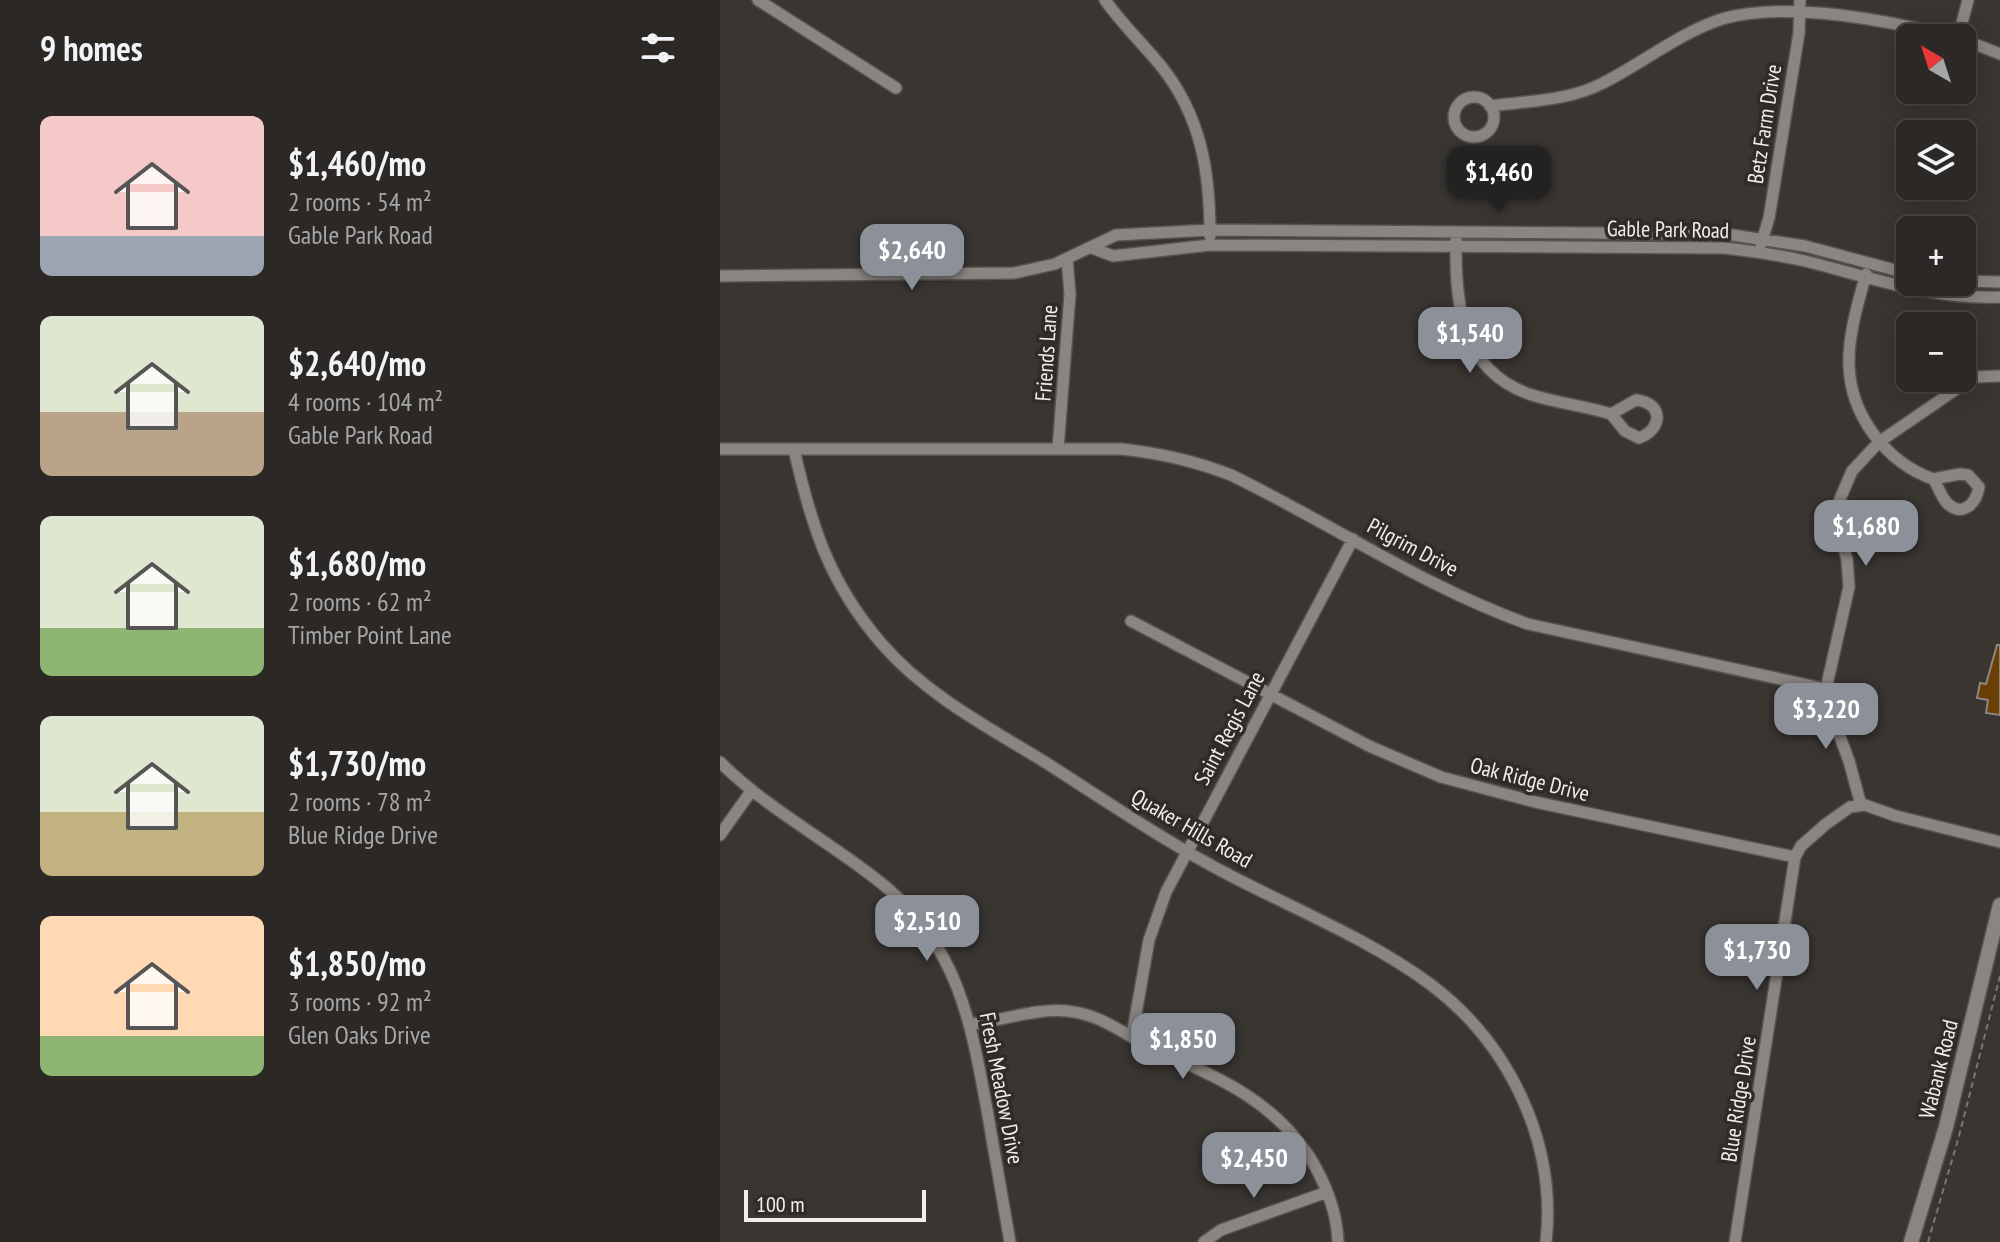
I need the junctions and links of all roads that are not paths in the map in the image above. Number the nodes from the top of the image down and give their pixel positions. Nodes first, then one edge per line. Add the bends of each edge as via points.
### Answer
1 (758, 0) edge
2 (1105, 0) edge
3 (1968, 0) edge
4 (1800, 6) edge
5 (1896, 24) edge
6 (1962, 24) edge
7 (1976, 45) edge
8 (2000, 54) edge
9 (896, 88) dead end
10 (1490, 106) dead end
11 (1210, 230) junction
12 (1456, 232) junction
13 (1762, 238) junction
14 (1210, 245) junction
15 (1456, 247) junction
16 (1092, 248) junction
17 (1760, 253) junction
18 (1067, 259) junction
19 (1869, 265) junction
20 (1896, 271) edge
21 (720, 276) edge
22 (1864, 279) junction
23 (1976, 281) edge
24 (2000, 282) edge
25 (2000, 297) edge
26 (2000, 376) edge
27 (1611, 414) dead end
28 (1879, 442) junction
29 (720, 449) edge
30 (794, 449) junction
31 (1058, 449) junction
32 (1933, 479) dead end
33 (1353, 539) junction
34 (1131, 621) dead end
35 (1826, 689) junction
36 (1269, 694) junction
37 (720, 762) edge
38 (752, 790) junction
39 (1861, 805) junction
40 (720, 835) edge
41 (2000, 842) edge
42 (1186, 852) junction
43 (1795, 857) junction
44 (2000, 905) edge
45 (970, 1024) junction
46 (1132, 1036) junction
47 (1327, 1192) junction
48 (1010, 1242) edge
49 (1204, 1242) edge
50 (1338, 1242) edge
51 (1546, 1242) edge
52 (1735, 1242) edge
53 (1911, 1242) edge

1 - 9 street
2 - 11 street via 1189,109 1206,162
3 - 6 street
4 - 5 street
4 - 10 street via 1721,19 1579,93
4 - 13 street, Betz Farm Drive
7 - 8 street
11 - 12 street, Gable Park Road
11 - 14 street
11 - 16 street, Gable Park Road via 1116,235
12 - 13 street, Gable Park Road via 1676,232
12 - 15 street
13 - 17 street, Betz Farm Drive
13 - 19 street, Gable Park Road
14 - 15 street, Gable Park Road
14 - 16 street, Gable Park Road via 1113,256
15 - 17 street, Gable Park Road via 1675,247
15 - 27 street via 1462,326 1485,365 1516,389
16 - 18 street, Gable Park Road
17 - 22 street, Gable Park Road
18 - 21 street, Gable Park Road via 1014,273
18 - 31 street, Friends Lane via 1070,294
19 - 20 street, Gable Park Road
19 - 22 street
22 - 25 street, Gable Park Road via 1912,290
22 - 28 street via 1849,366 1859,409
23 - 24 street
26 - 28 street via 1974,377
28 - 32 street
28 - 35 street via 1852,471 1840,499 1838,530 1849,587
29 - 30 street, Pilgrim Drive
30 - 31 street, Pilgrim Drive
30 - 42 street, Quaker Hills Road via 808,511 827,561 883,646 951,704
31 - 33 street, Pilgrim Drive via 1137,450 1203,464
33 - 35 street, Pilgrim Drive via 1496,613 1528,624
33 - 36 street, Saint Regis Lane
34 - 36 street, Oak Ridge Drive
35 - 39 street
36 - 42 street, Saint Regis Lane
36 - 43 street, Oak Ridge Drive via 1441,777
37 - 38 street, Fresh Meadow Drive
38 - 40 street
38 - 45 street, Fresh Meadow Drive via 869,874 908,909 949,966
39 - 41 street
39 - 43 street via 1826,824
42 - 46 street, Saint Regis Lane via 1149,940
42 - 51 street, Quaker Hills Road via 1395,961 1433,986 1476,1027 1508,1071 1532,1122 1547,1194
43 - 52 street, Blue Ridge Drive
44 - 53 street, Wabank Road via 1946,1127
45 - 46 street via 1067,1011 1101,1019
45 - 48 street, Fresh Meadow Drive
46 - 47 street via 1240,1090 1273,1114 1293,1133
47 - 49 street via 1221,1230
47 - 50 street

